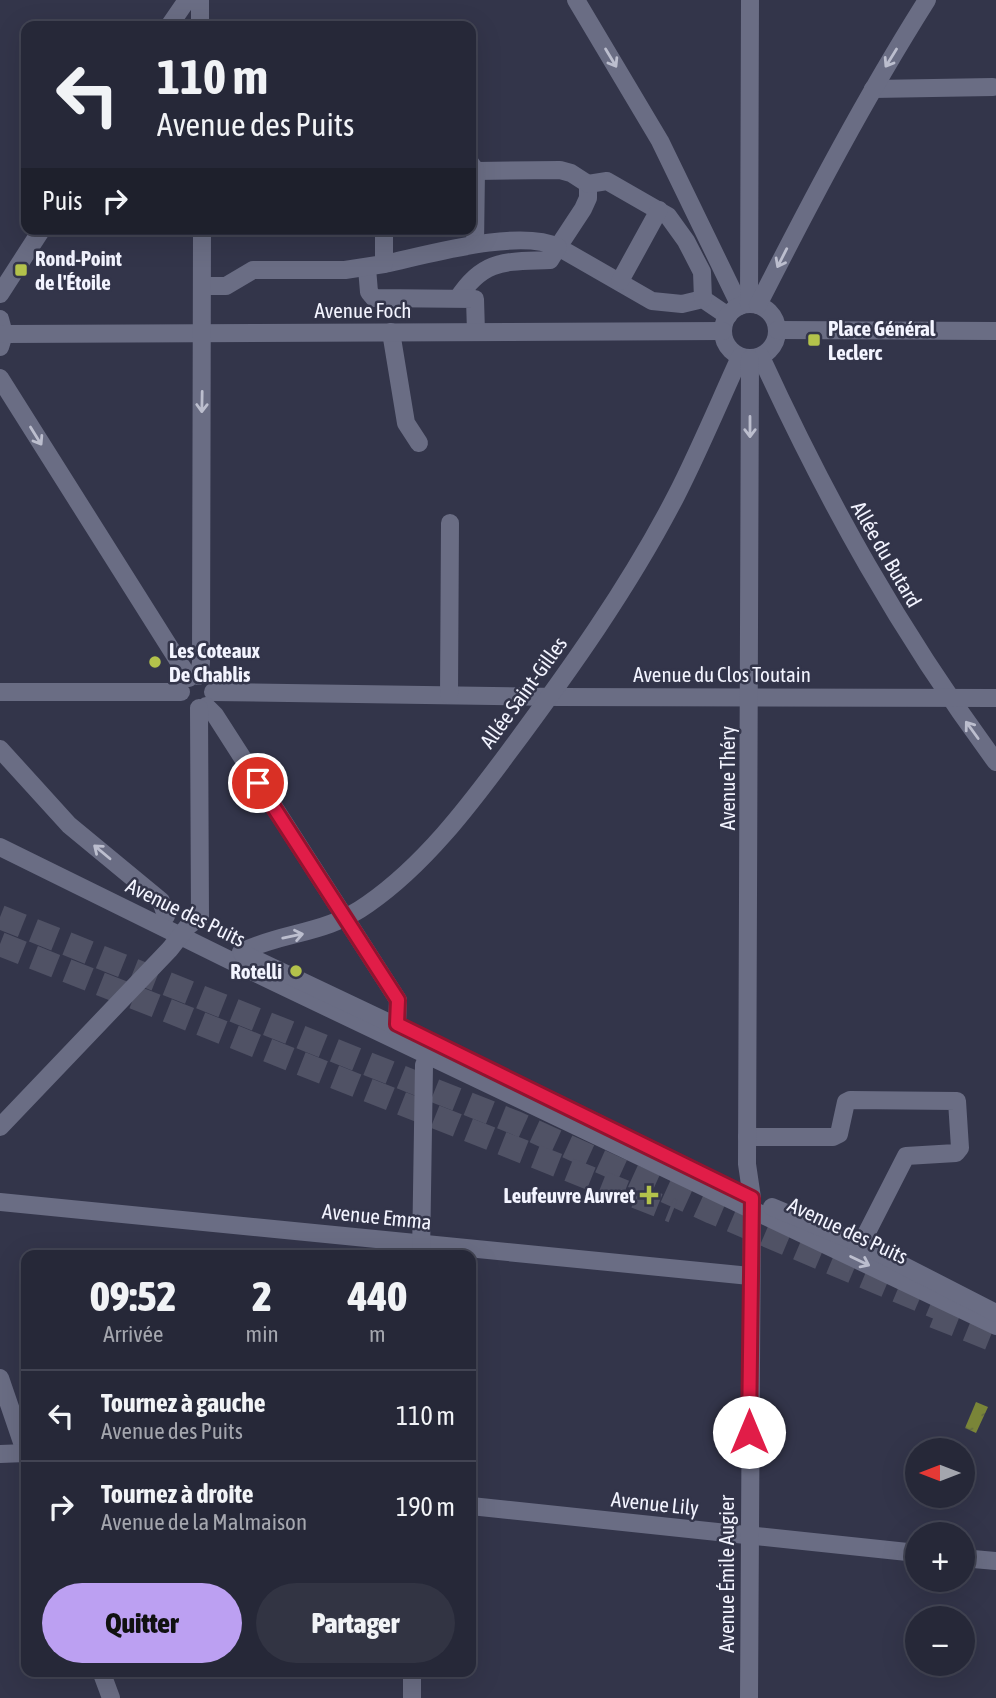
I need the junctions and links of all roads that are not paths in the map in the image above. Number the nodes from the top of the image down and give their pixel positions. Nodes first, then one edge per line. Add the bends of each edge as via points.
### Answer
1 (187, 0) edge
2 (200, 0) edge
3 (576, 0) edge
4 (750, 0) edge
5 (928, 0) edge
6 (172, 21) edge
7 (200, 21) edge
8 (993, 87) dead end
9 (873, 89) junction
10 (476, 168) edge
11 (587, 184) junction
12 (659, 210) junction
13 (38, 235) edge
14 (202, 235) edge
15 (383, 235) edge
16 (475, 235) edge
17 (475, 244) junction
18 (558, 247) junction
19 (375, 266) junction
20 (620, 281) junction
21 (203, 286) junction
22 (0, 294) edge
23 (458, 298) junction
24 (703, 299) junction
25 (740, 313) junction
26 (777, 330) junction
27 (996, 331) edge
28 (391, 332) junction
29 (477, 332) junction
30 (1, 333) edge
31 (203, 334) junction
32 (750, 357) junction
33 (0, 378) edge
34 (419, 443) dead end
35 (450, 523) dead end
36 (189, 682) junction
37 (0, 692) edge
38 (449, 695) junction
39 (551, 696) junction
40 (750, 697) junction
41 (948, 697) junction
42 (996, 698) edge
43 (206, 702) junction
44 (0, 749) edge
45 (996, 762) edge
46 (0, 834) edge
47 (0, 846) edge
48 (166, 916) junction
49 (345, 919) junction
50 (184, 930) junction
51 (241, 952) junction
52 (312, 993) junction
53 (397, 1024) junction
54 (432, 1050) junction
55 (0, 1127) edge
56 (747, 1137) junction
57 (0, 1202) edge
58 (752, 1204) junction
59 (861, 1244) junction
60 (421, 1249) edge
61 (476, 1254) edge
62 (750, 1276) junction
63 (996, 1313) edge
64 (996, 1326) edge
65 (0, 1378) edge
66 (21, 1439) edge
67 (0, 1454) edge
68 (21, 1454) edge
69 (476, 1507) edge
70 (749, 1536) junction
71 (905, 1552) edge
72 (975, 1559) edge
73 (996, 1561) edge
74 (103, 1677) edge
75 (412, 1677) edge
76 (111, 1698) edge
77 (412, 1698) edge
78 (749, 1698) edge

1 - 6 street
2 - 7 street
3 -> 25 street via 660,141
4 - 25 street
5 -> 9 street
8 - 9 street
9 -> 25 street
10 - 11 street via 560,170
11 - 12 street via 607,181
11 - 18 street via 583,209
12 - 20 street
12 - 24 street via 686,241 702,272
13 - 22 street
14 - 21 street
15 - 19 street
16 - 17 street
17 - 18 street via 544,240
17 - 19 street
18 - 20 street
18 - 23 street via 550,260 496,262 470,279
19 - 21 street via 253,270 226,286
19 - 23 street via 369,292 374,298
20 - 24 street via 652,300 682,304
21 - 31 street
23 - 29 street via 475,299
24 - 25 street
25 - 26 street via 772,314
25 - 29 street, Avenue Foch
25 - 32 street via 727,344
26 - 27 street
26 - 32 street via 774,345
28 - 29 street, Avenue Foch
28 - 31 street, Avenue Foch
28 - 34 street via 406,423
30 - 31 street, Avenue Foch
31 -> 36 street via 201,663
32 - 39 street, Allée Saint-Gilles via 615,600
32 -> 40 street, Avenue Théry
32 - 41 street, Allée du Butard via 855,549
33 -> 36 street
35 - 38 street
36 - 37 street
36 - 43 street via 209,681
36 - 43 street via 187,705
38 - 39 street, Avenue du Clos Toutain
38 - 43 street, Avenue du Clos Toutain
39 - 40 street, Avenue du Clos Toutain
39 - 49 street, Allée Saint-Gilles via 492,775 411,869
40 - 41 street, Avenue du Clos Toutain
40 - 56 street, Avenue Théry
41 - 42 street, Avenue du Clos Toutain
45 -> 41 street, Allée du Butard
43 - 49 street
43 - 50 street via 200,918
48 -> 44 street via 161,901 69,825
46 - 48 street, Avenue des Puits
47 - 50 street, Avenue des Puits
48 - 50 street, Avenue des Puits
51 -> 49 street, Allée Saint-Gilles
49 - 53 street via 398,1000
50 - 51 street, Avenue des Puits
50 - 52 street, Avenue des Puits
50 - 55 street
51 - 52 street, Avenue des Puits
52 - 53 street, Avenue des Puits
52 - 54 street, Avenue des Puits
53 - 54 street, Avenue des Puits
54 - 58 street, Avenue des Puits
54 - 60 street via 425,1065
56 - 58 street, Avenue Théry
56 - 59 street via 839,1134 850,1100 957,1101 957,1153 906,1156
57 - 60 street, Avenue Emma
58 - 59 street, Avenue des Puits
58 - 62 street, Avenue Émile Augier
58 -> 64 street, Avenue des Puits
59 - 63 street, Avenue des Puits
61 - 62 street, Avenue Emma
62 - 70 street, Avenue Émile Augier
65 - 66 street
67 - 68 street
69 - 70 street, Avenue Lily
70 - 71 street, Avenue Lily
70 - 78 street, Avenue Émile Augier
72 - 73 street
74 - 76 street
75 - 77 street

